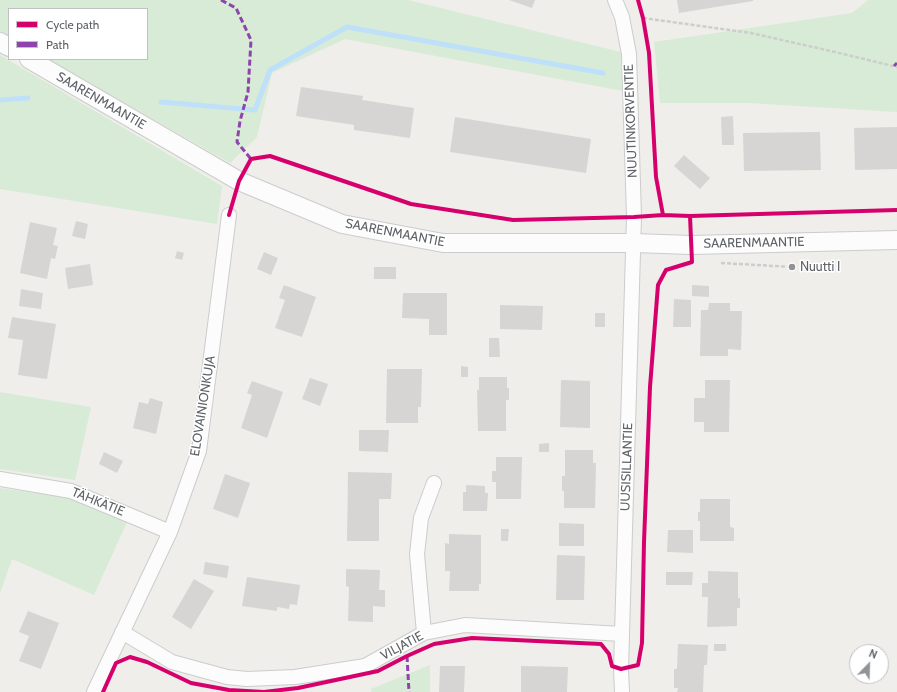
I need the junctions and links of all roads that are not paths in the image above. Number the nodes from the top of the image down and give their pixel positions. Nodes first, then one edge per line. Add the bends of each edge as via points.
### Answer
1 (615, 0) edge
2 (31, 60) edge
3 (229, 215) dead end
4 (897, 240) edge
5 (634, 243) junction
6 (0, 479) edge
7 (434, 483) dead end
8 (170, 532) junction
9 (122, 632) junction
10 (424, 633) junction
11 (622, 634) junction
12 (94, 692) edge
13 (622, 692) edge

1 - 5 street, NUUTINKORVENTIE via 622,17 629,54
2 - 5 street, SAARENMAANTIE via 239,181 342,224 443,243
3 - 8 street, ELOVAINIONKUJA via 199,451
4 - 5 street, SAARENMAANTIE via 691,245
5 - 11 street, UUSISILLANTIE
6 - 8 street, TÄHKÄTIE via 71,490
7 - 10 street via 421,518 417,554
8 - 9 street, ELOVAINIONKUJA
9 - 10 street, VILJATIE via 172,662 227,677 247,679 295,677 365,666
9 - 12 street, ELOVAINIONKUJA
10 - 11 street, VILJATIE via 465,625
11 - 13 street, UUSISILLANTIE

